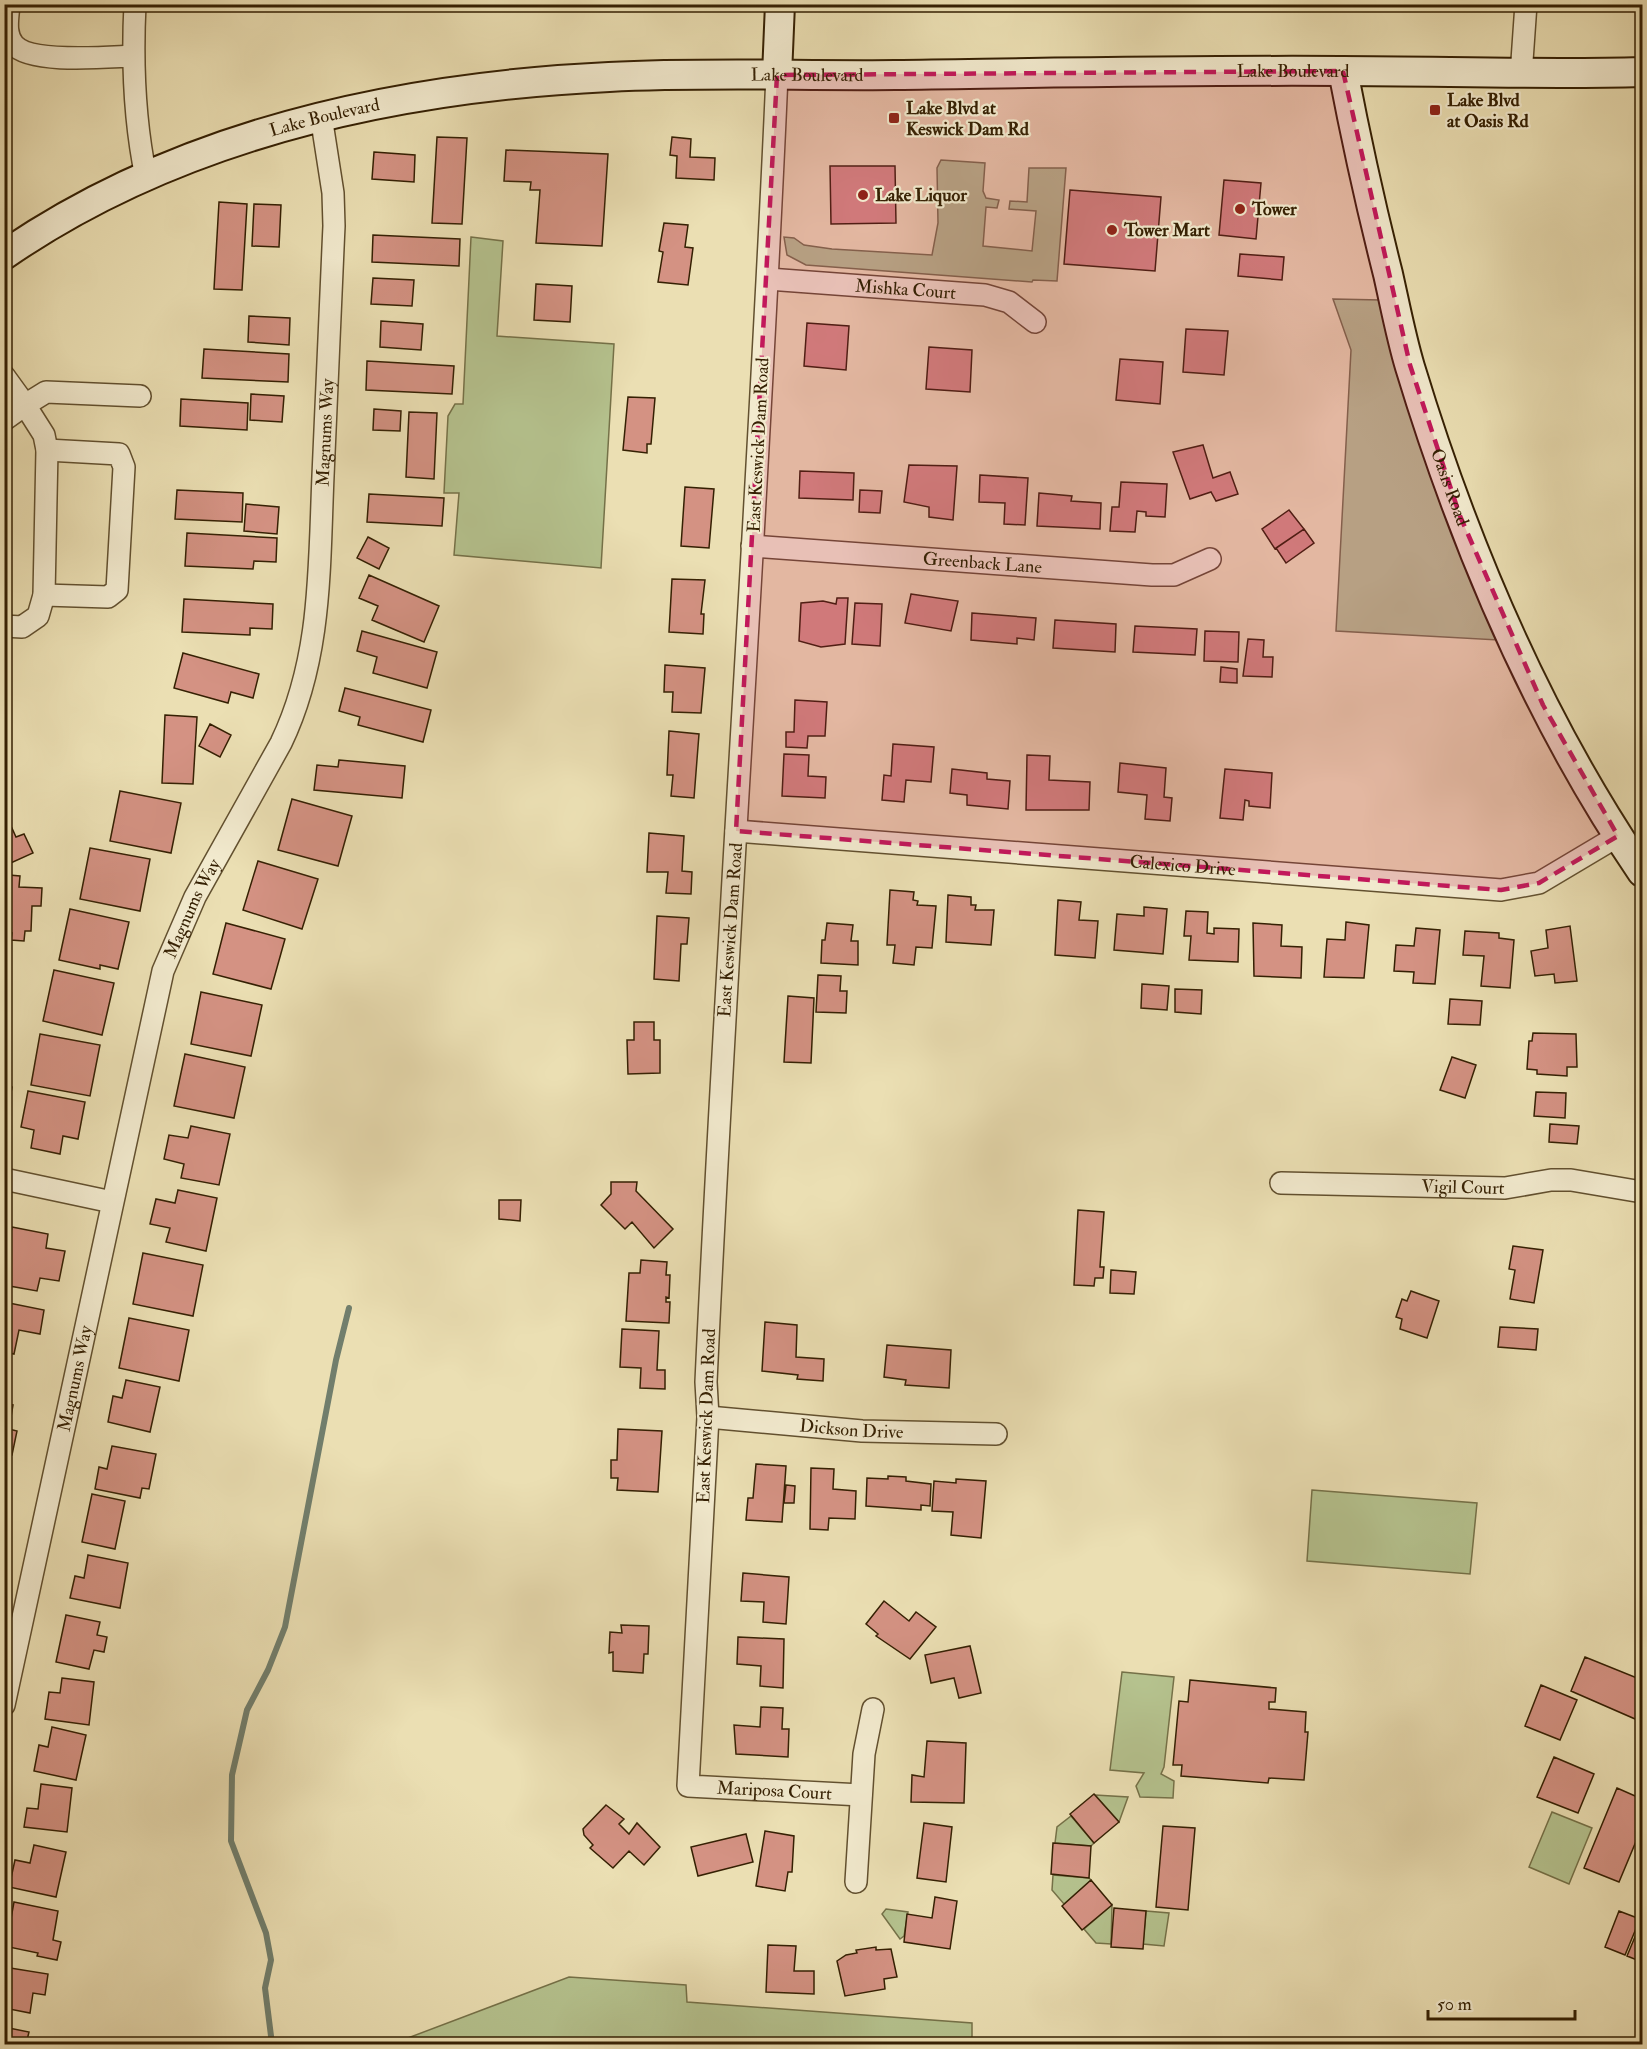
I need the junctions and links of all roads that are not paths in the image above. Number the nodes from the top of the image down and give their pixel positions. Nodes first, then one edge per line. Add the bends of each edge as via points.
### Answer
1 (9, 4) edge
2 (135, 4) edge
3 (780, 4) edge
4 (1526, 4) edge
5 (133, 56) junction
6 (1343, 71) junction
7 (1642, 72) edge
8 (777, 75) junction
9 (1521, 75) junction
10 (321, 116) junction
11 (146, 177) junction
12 (4, 255) edge
13 (768, 279) junction
14 (1035, 322) dead end
15 (4, 376) edge
16 (140, 396) dead end
17 (25, 405) junction
18 (4, 420) edge
19 (47, 450) junction
20 (752, 546) junction
21 (1210, 559) dead end
22 (44, 595) junction
23 (4, 626) edge
24 (736, 831) junction
25 (1618, 836) junction
26 (1642, 872) edge
27 (4, 1179) edge
28 (1281, 1183) dead end
29 (1642, 1192) edge
30 (112, 1202) junction
31 (708, 1417) junction
32 (996, 1434) dead end
33 (4, 1705) edge
34 (873, 1709) dead end
35 (688, 1786) joint
36 (861, 1795) junction
37 (856, 1882) dead end

1 - 5 street via 7,34 14,45 28,54
2 - 5 street
3 - 8 main road
4 - 9 street
5 - 11 street via 138,140
6 - 8 main road, Lake Boulevard
6 - 9 main road, Lake Boulevard
6 - 25 main road, Oasis Road via 1410,365 1460,516 1534,686
7 - 9 main road, Lake Boulevard
8 - 10 main road, Lake Boulevard via 610,76 476,88 404,97
8 - 13 street, East Keswick Dam Road
10 - 11 main road, Lake Boulevard via 234,142
10 - 30 street, Magnums Way via 334,226 318,604 308,672 281,743 195,897 169,954
11 - 12 main road, Lake Boulevard via 85,207
13 - 14 street, Mishka Court via 985,295 1009,302
13 - 20 street, East Keswick Dam Road
15 - 17 street
16 - 17 street via 46,392
17 - 18 street
17 - 19 street via 44,435
19 - 22 street
19 - 22 street via 119,454 124,467 117,590 108,597
20 - 21 street, Greenback Lane via 1174,575
20 - 24 street, East Keswick Dam Road
22 - 23 street via 38,616 22,627
24 - 25 street, Calexico Drive via 1495,890 1539,883
24 - 31 street, East Keswick Dam Road via 718,1121 706,1382
25 - 26 main road, Oasis Road
27 - 30 street
28 - 29 street, Vigil Court via 1505,1188 1571,1180
30 - 33 street, Magnums Way
31 - 32 street, Dickson Drive via 862,1431
31 - 35 street, East Keswick Dam Road
34 - 36 street
35 - 36 street, Mariposa Court
36 - 37 street

